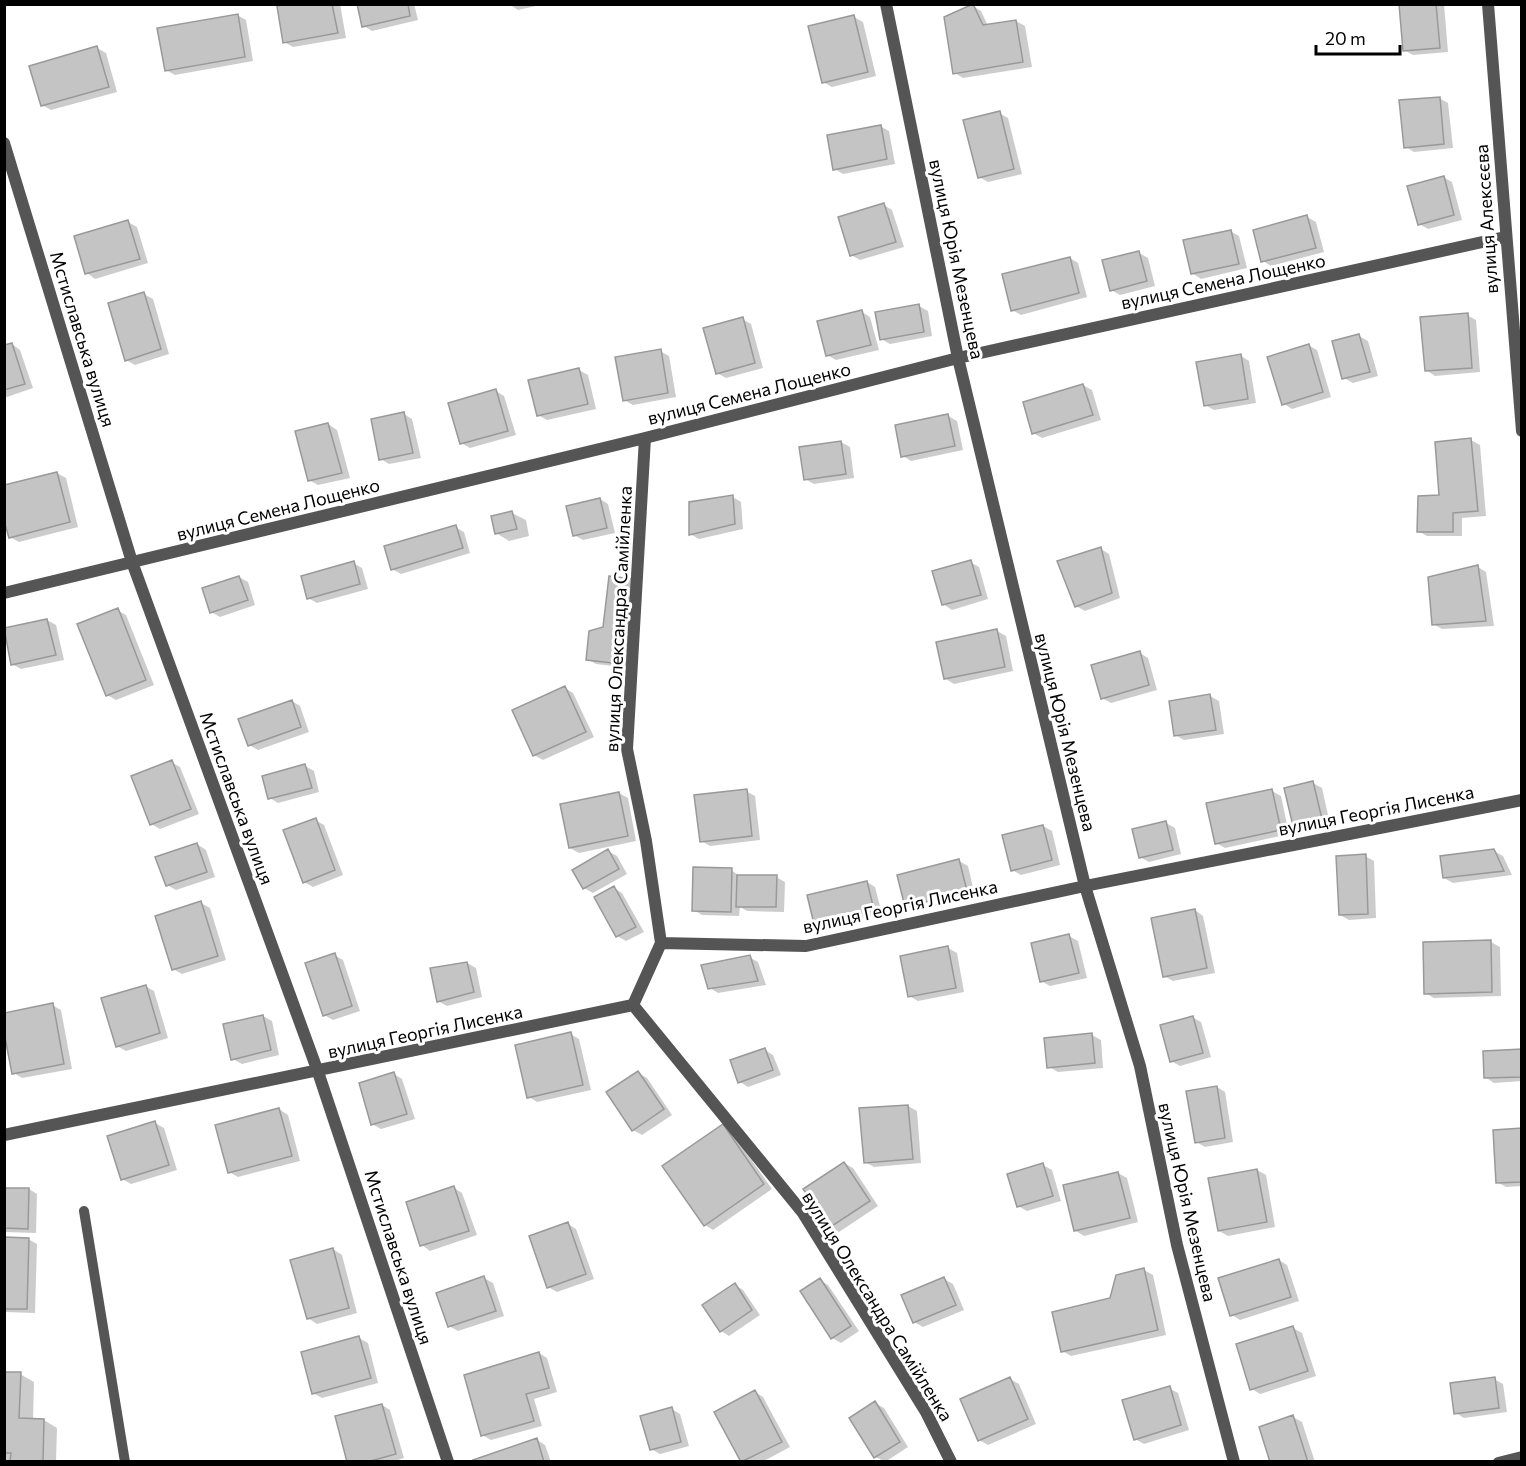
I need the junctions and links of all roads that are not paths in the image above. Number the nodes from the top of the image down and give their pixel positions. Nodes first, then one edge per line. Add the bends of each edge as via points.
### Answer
1 (886, 4) edge
2 (1488, 4) edge
3 (4, 143) edge
4 (1505, 237) junction
5 (958, 358) junction
6 (1521, 431) edge
7 (645, 438) junction
8 (132, 562) junction
9 (4, 593) edge
10 (1521, 800) edge
11 (1085, 886) junction
12 (661, 943) junction
13 (633, 1005) junction
14 (318, 1072) junction
15 (4, 1135) edge
16 (84, 1211) dead end
17 (1521, 1456) edge
18 (125, 1461) edge
19 (448, 1461) edge
20 (951, 1461) edge
21 (1234, 1461) edge
22 (1498, 1461) edge

1 - 5 street, вулиця Юрія Мезенцева
2 - 4 street, вулиця Алексєєва
3 - 8 street, Мстиславська вулиця
4 - 5 street, вулиця Семена Лощенко
4 - 6 street, вулиця Алексєєва
5 - 7 street, вулиця Семена Лощенко
5 - 11 street, вулиця Юрія Мезенцева
7 - 8 street, вулиця Семена Лощенко
7 - 12 street, вулиця Олександра Самійленка via 627,749
8 - 9 street, вулиця Семена Лощенко
8 - 14 street, Мстиславська вулиця
10 - 11 street, вулиця Георгія Лисенка
11 - 12 street, вулиця Георгія Лисенка via 806,946
11 - 21 street, вулиця Юрія Мезенцева via 1140,1066 1177,1245
12 - 13 street
13 - 14 street, вулиця Георгія Лисенка
13 - 20 street, вулиця Олександра Самійленка via 803,1213 926,1412
14 - 15 street, вулиця Георгія Лисенка
14 - 19 street, Мстиславська вулиця
16 - 18 lane
17 - 22 lane

